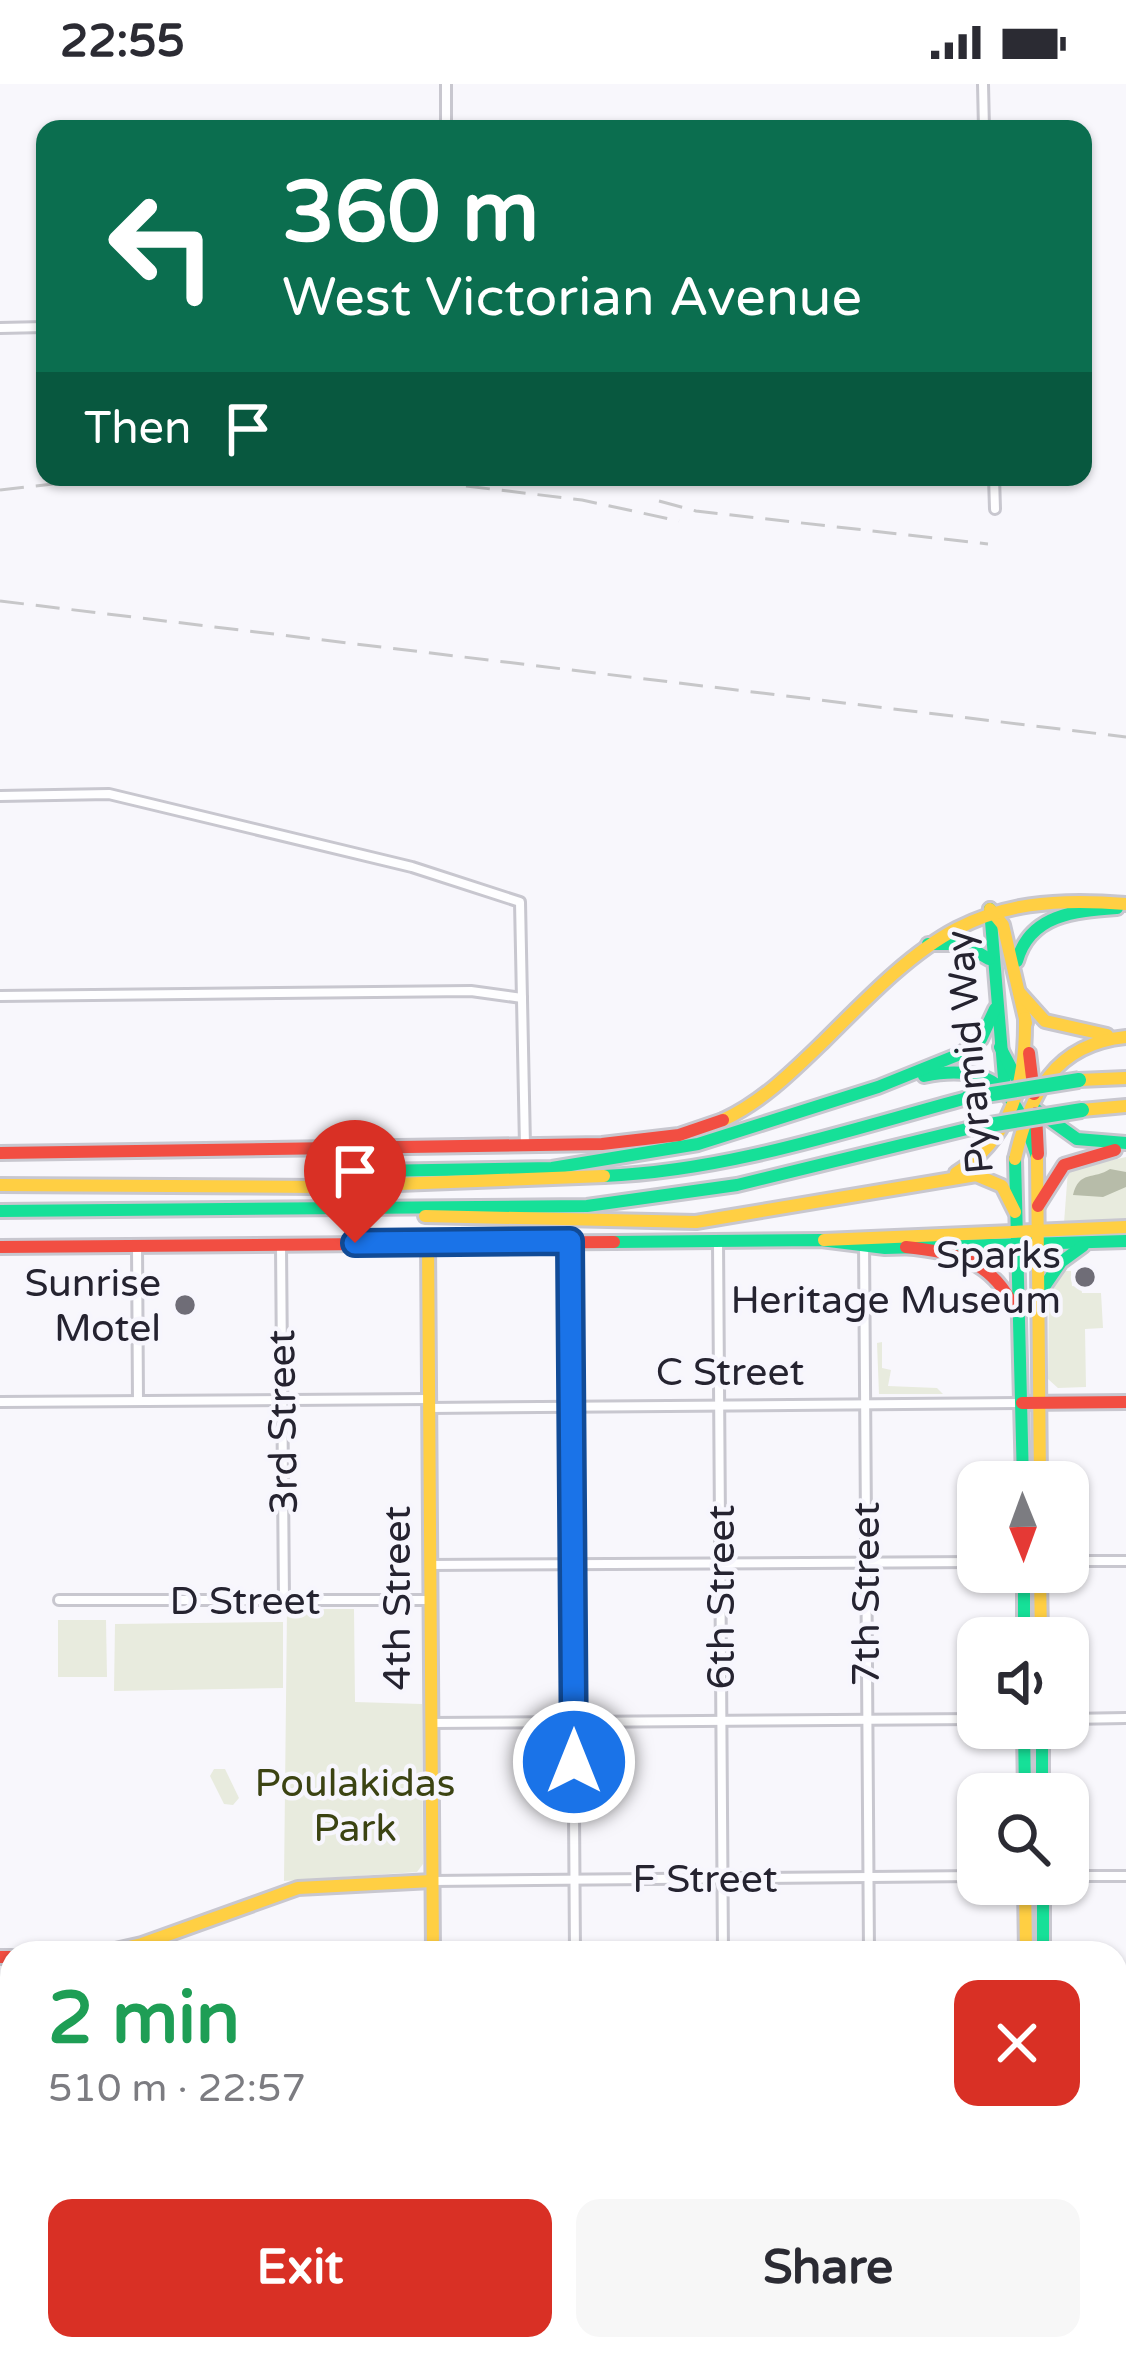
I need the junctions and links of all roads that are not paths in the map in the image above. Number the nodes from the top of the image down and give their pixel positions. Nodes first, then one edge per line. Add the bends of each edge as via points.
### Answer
1 (446, 84) edge
2 (983, 84) edge
3 (446, 120) edge
4 (985, 120) edge
5 (36, 327) edge
6 (0, 328) edge
7 (994, 486) edge
8 (995, 509) dead end
9 (0, 796) edge
10 (1126, 906) edge
11 (990, 909) junction
12 (925, 944) junction
13 (990, 959) junction
14 (1016, 967) junction
15 (1019, 992) junction
16 (0, 996) edge
17 (522, 998) junction
18 (995, 1009) junction
19 (1119, 1037) edge
20 (1126, 1078) edge
21 (878, 1088) junction
22 (1022, 1101) junction
23 (1126, 1106) edge
24 (1126, 1145) edge
25 (525, 1146) junction
26 (0, 1153) edge
27 (946, 1178) junction
28 (0, 1185) edge
29 (319, 1187) junction
30 (1038, 1206) junction
31 (377, 1210) junction
32 (1015, 1212) junction
33 (0, 1215) edge
34 (1126, 1227) edge
35 (1016, 1238) junction
36 (1038, 1238) junction
37 (718, 1240) junction
38 (864, 1240) junction
39 (570, 1241) junction
40 (1126, 1241) edge
41 (428, 1242) junction
42 (281, 1243) junction
43 (137, 1244) junction
44 (1083, 1246) junction
45 (0, 1247) edge
46 (906, 1247) junction
47 (1039, 1295) junction
48 (1019, 1319) junction
49 (283, 1400) junction
50 (139, 1401) junction
51 (0, 1402) edge
52 (1126, 1402) edge
53 (429, 1403) junction
54 (1031, 1403) junction
55 (865, 1404) junction
56 (719, 1405) junction
57 (571, 1406) junction
58 (1025, 1461) edge
59 (1038, 1461) edge
60 (1126, 1561) edge
61 (866, 1562) junction
62 (957, 1562) edge
63 (1089, 1562) edge
64 (720, 1563) junction
65 (572, 1564) junction
66 (430, 1565) junction
67 (59, 1600) dead end
68 (430, 1600) junction
69 (284, 1601) junction
70 (1126, 1718) edge
71 (957, 1719) edge
72 (1089, 1719) edge
73 (867, 1720) junction
74 (722, 1721) junction
75 (574, 1722) junction
76 (431, 1723) junction
77 (957, 1876) edge
78 (1089, 1876) edge
79 (1126, 1876) edge
80 (868, 1877) junction
81 (723, 1879) junction
82 (575, 1880) junction
83 (432, 1881) junction
84 (1025, 1905) edge
85 (1043, 1905) edge
86 (160, 1941) edge
87 (434, 1941) edge
88 (575, 1941) edge
89 (723, 1941) edge
90 (869, 1941) edge
91 (1026, 1941) edge
92 (1043, 1941) edge

1 - 3 street
2 - 4 street
5 - 6 street
7 - 8 street
9 - 17 street via 110,794 412,867 520,902
10 - 11 main road via 1061,897
10 - 14 main road via 1039,924 1023,939
11 - 12 main road
11 - 13 main road, Pyramid Way
11 - 14 main road, Pyramid Way
12 - 13 main road via 963,944
12 - 25 main road via 737,1113 652,1140
13 - 18 main road, Pyramid Way
14 - 15 main road, Pyramid Way
15 - 19 main road via 1045,1021
15 - 22 main road, Pyramid Way
16 - 17 street via 471,991
17 - 25 street
18 - 21 main road via 968,1051
18 - 22 main road, Pyramid Way
19 - 22 main road via 1066,1053
20 - 29 main road, bridge via 967,1098 776,1150 647,1174
21 - 22 main road via 954,1071 982,1076
21 - 29 main road via 642,1156 531,1169 370,1171
22 - 24 main road via 1076,1139
22 - 27 main road via 981,1159
22 - 30 main road, Pyramid Way via 1037,1157
22 - 32 main road, Pyramid Way
23 - 31 main road, bridge via 971,1128 654,1199
24 - 30 main road via 1064,1165
25 - 26 main road
27 - 31 main road via 792,1210 672,1224
27 - 32 main road via 993,1179
28 - 29 main road
30 - 36 main road, Pyramid Way
31 - 33 main road
32 - 35 main road, Pyramid Way
34 - 36 main road
35 - 36 main road
35 - 38 main road
35 - 46 main road
35 - 48 main road, Pyramid Way
36 - 44 main road
36 - 47 main road, Pyramid Way
37 - 38 main road
37 - 39 main road
37 - 56 street, 6th Street
38 - 46 main road
38 - 55 street, 7th Street
39 - 41 main road
39 - 57 street
40 - 44 main road
41 - 42 main road
41 - 53 main road, 4th Street
42 - 43 main road
42 - 49 street, 3rd Street
43 - 45 main road
43 - 50 street
44 - 47 main road
46 - 48 main road via 980,1260 1002,1281
47 - 54 main road, Pyramid Way
48 - 54 main road, Pyramid Way
49 - 50 street, C Street
49 - 53 street, C Street
49 - 69 street, 3rd Street
50 - 51 street, C Street
52 - 54 main road
53 - 57 street, C Street
53 - 66 main road, 4th Street
54 - 55 street, C Street
54 - 58 main road, Pyramid Way
54 - 59 main road, Pyramid Way
55 - 56 street, C Street
55 - 61 street, 7th Street
56 - 57 street, C Street
56 - 64 street, 6th Street
57 - 65 street
60 - 63 street
61 - 62 street
61 - 64 street
61 - 73 street, 7th Street
64 - 65 street
64 - 74 street, 6th Street
65 - 66 street
65 - 75 street
66 - 68 main road, 4th Street
67 - 69 street, D Street
68 - 69 street, D Street
68 - 76 main road, 4th Street
70 - 72 street
71 - 73 street
73 - 74 street
73 - 80 street, 7th Street
74 - 75 street
74 - 81 street, 6th Street
75 - 76 street
75 - 82 street
76 - 83 main road, 4th Street
77 - 80 street, F Street
78 - 79 street
80 - 81 street, F Street
80 - 90 street, 7th Street
81 - 82 street, F Street
81 - 89 street, 6th Street
82 - 83 street, F Street
82 - 88 street
83 - 86 main road via 292,1889
83 - 87 main road, 4th Street
84 - 91 main road
85 - 92 main road

